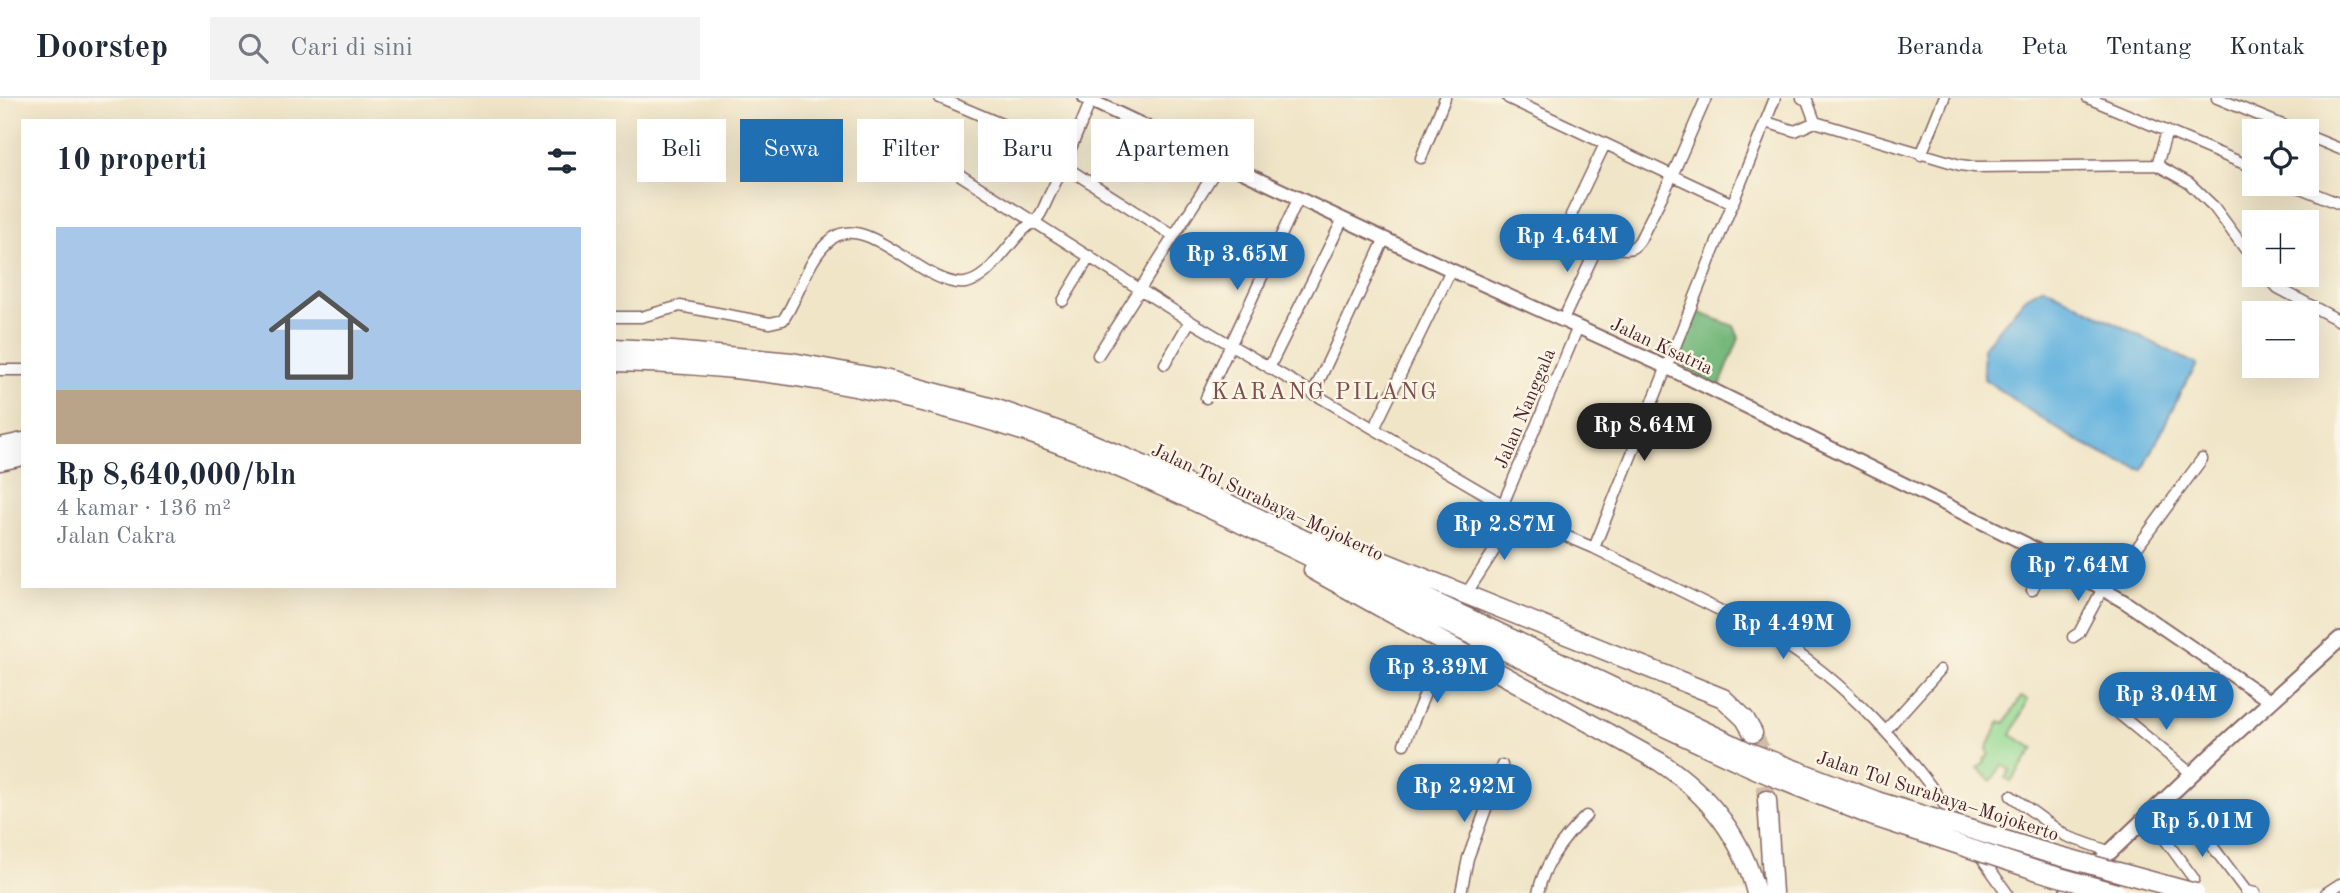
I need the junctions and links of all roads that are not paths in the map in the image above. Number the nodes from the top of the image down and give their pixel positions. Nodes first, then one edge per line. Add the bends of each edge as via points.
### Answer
1 (940, 98) edge
2 (1445, 98) edge
3 (1508, 98) edge
4 (1706, 98) edge
5 (1775, 98) edge
6 (1802, 98) edge
7 (1944, 98) edge
8 (2088, 98) edge
9 (2217, 98) edge
10 (1089, 99) edge
11 (990, 119) edge
12 (1131, 119) edge
13 (2268, 119) edge
14 (1766, 122) junction
15 (1815, 122) junction
16 (2167, 131) junction
17 (1077, 133) edge
18 (2319, 140) edge
19 (1605, 144) junction
20 (2340, 149) edge
21 (1921, 155) junction
22 (1422, 158) dead end
23 (2242, 163) edge
24 (2157, 165) junction
25 (1077, 174) edge
26 (1672, 176) junction
27 (964, 177) edge
28 (1254, 178) edge
29 (1056, 182) edge
30 (1208, 182) edge
31 (2319, 196) edge
32 (1298, 199) junction
33 (1733, 204) junction
34 (2340, 205) edge
35 (1343, 219) junction
36 (1036, 221) junction
37 (1174, 236) junction
38 (1385, 238) junction
39 (1600, 241) junction
40 (2242, 245) edge
41 (1090, 257) junction
42 (1451, 270) junction
43 (2277, 287) edge
44 (1141, 291) junction
45 (1063, 301) dead end
46 (616, 317) edge
47 (1563, 320) junction
48 (1190, 321) junction
49 (2340, 321) edge
50 (1578, 327) junction
51 (1229, 344) junction
52 (616, 348) edge
53 (1098, 355) dead end
54 (616, 362) edge
55 (1165, 364) dead end
56 (1269, 368) junction
57 (1666, 368) junction
58 (0, 370) edge
59 (21, 370) edge
60 (1313, 394) junction
61 (1206, 398) dead end
62 (1375, 427) junction
63 (21, 442) edge
64 (0, 447) edge
65 (21, 456) edge
66 (2202, 459) dead end
67 (0, 461) edge
68 (1217, 499) junction
69 (1503, 504) junction
70 (1533, 522) junction
71 (1238, 524) junction
72 (1594, 548) junction
73 (2048, 557) junction
74 (1470, 588) dead end
75 (2104, 589) junction
76 (2032, 590) dead end
77 (2073, 637) dead end
78 (2340, 639) edge
79 (1441, 655) dead end
80 (1940, 670) dead end
81 (2270, 701) junction
82 (2119, 714) dead end
83 (1886, 730) junction
84 (1753, 733) tunnel mouth
85 (1404, 744) dead end
86 (1502, 765) dead end
87 (2192, 774) junction
88 (2011, 796) dead end
89 (2164, 799) junction
90 (1767, 800) tunnel mouth
91 (1875, 809) junction
92 (2147, 815) junction
93 (1586, 817) dead end
94 (2111, 852) junction
95 (2340, 884) edge
96 (2195, 886) edge
97 (1461, 893) edge
98 (1538, 893) edge
99 (1756, 893) edge
100 (1773, 893) edge
101 (2007, 893) edge
102 (2067, 893) edge
103 (2116, 893) edge
104 (2255, 893) edge
105 (2326, 893) edge

1 - 11 street
2 - 22 street
3 - 19 street
4 - 26 street
5 - 14 street
6 - 15 street
7 - 21 street
8 - 16 street
9 - 13 street
10 - 12 street, Jalan Ksatria
10 - 17 street, Jalan Ksatria
14 - 15 street via 1795,131
14 - 33 street
15 - 21 street
16 - 23 street
16 - 24 street
18 - 20 street
19 - 26 street
19 - 39 street via 1571,215 1574,223
21 - 24 street via 1975,167
24 - 40 street via 2189,183
25 - 37 street
26 - 33 street
26 - 39 street via 1635,247
27 - 36 street
28 - 32 street, Jalan Ksatria
29 - 36 street, Jalan Ksatria
30 - 37 street
31 - 34 street
32 - 35 street, Jalan Ksatria
32 - 51 street
33 - 57 street
35 - 38 street, Jalan Ksatria
35 - 56 street
36 - 41 street
36 - 46 street, Jalan Ksatria via 986,271 963,283 933,275 870,238 845,233 833,237 816,257 783,320 770,323 680,306 641,317
37 - 44 street
38 - 42 street, Jalan Ksatria
38 - 60 street
39 - 47 street
41 - 44 street
41 - 45 street
42 - 47 street, Jalan Ksatria
42 - 62 street
43 - 49 street
44 - 48 street
44 - 53 street
47 - 50 street, Jalan Ksatria
48 - 51 street
48 - 55 street
50 - 57 street, Jalan Ksatria
50 - 69 street, Jalan Nanggala
51 - 56 street
51 - 61 street
52 - 68 highway, Jalan Tol Surabaya–Mojokerto via 792,362 933,391 1084,440
54 - 71 highway, Jalan Tol Surabaya–Mojokerto via 791,376 954,410 1090,457
56 - 60 street
57 - 72 street
57 - 73 street, Jalan Ksatria
58 - 59 street
60 - 62 street
62 - 69 street
63 - 64 highway
65 - 67 highway
66 - 75 street
68 - 84 highway via 1458,590 1723,698
68 - 91 highway, Jalan Tol Surabaya–Mojokerto
69 - 70 street
70 - 72 street
70 - 74 street via 1520,520 1510,526
71 - 91 highway, Jalan Tol Surabaya–Mojokerto via 1745,764
71 - 99 highway via 1330,581 1681,776 1711,803 1738,842
72 - 83 street via 1791,648
73 - 75 street, Jalan Ksatria
73 - 76 street
75 - 77 street
75 - 81 street, Jalan Ksatria
78 - 81 main road
79 - 85 street
80 - 83 street
81 - 87 main road
82 - 87 street
83 - 101 street
86 - 97 street via 1468,859
87 - 89 main road
88 - 94 street via 2066,836
89 - 92 main road
89 - 104 street via 2195,835 2204,835 2246,891
90 - 100 highway
91 - 96 highway, Jalan Tol Surabaya–Mojokerto, bridge
91 - 103 highway, Jalan Tol Surabaya–Mojokerto, bridge via 2038,871
92 - 94 main road
92 - 96 street
93 - 98 street via 1545,867
94 - 102 main road
95 - 105 street

